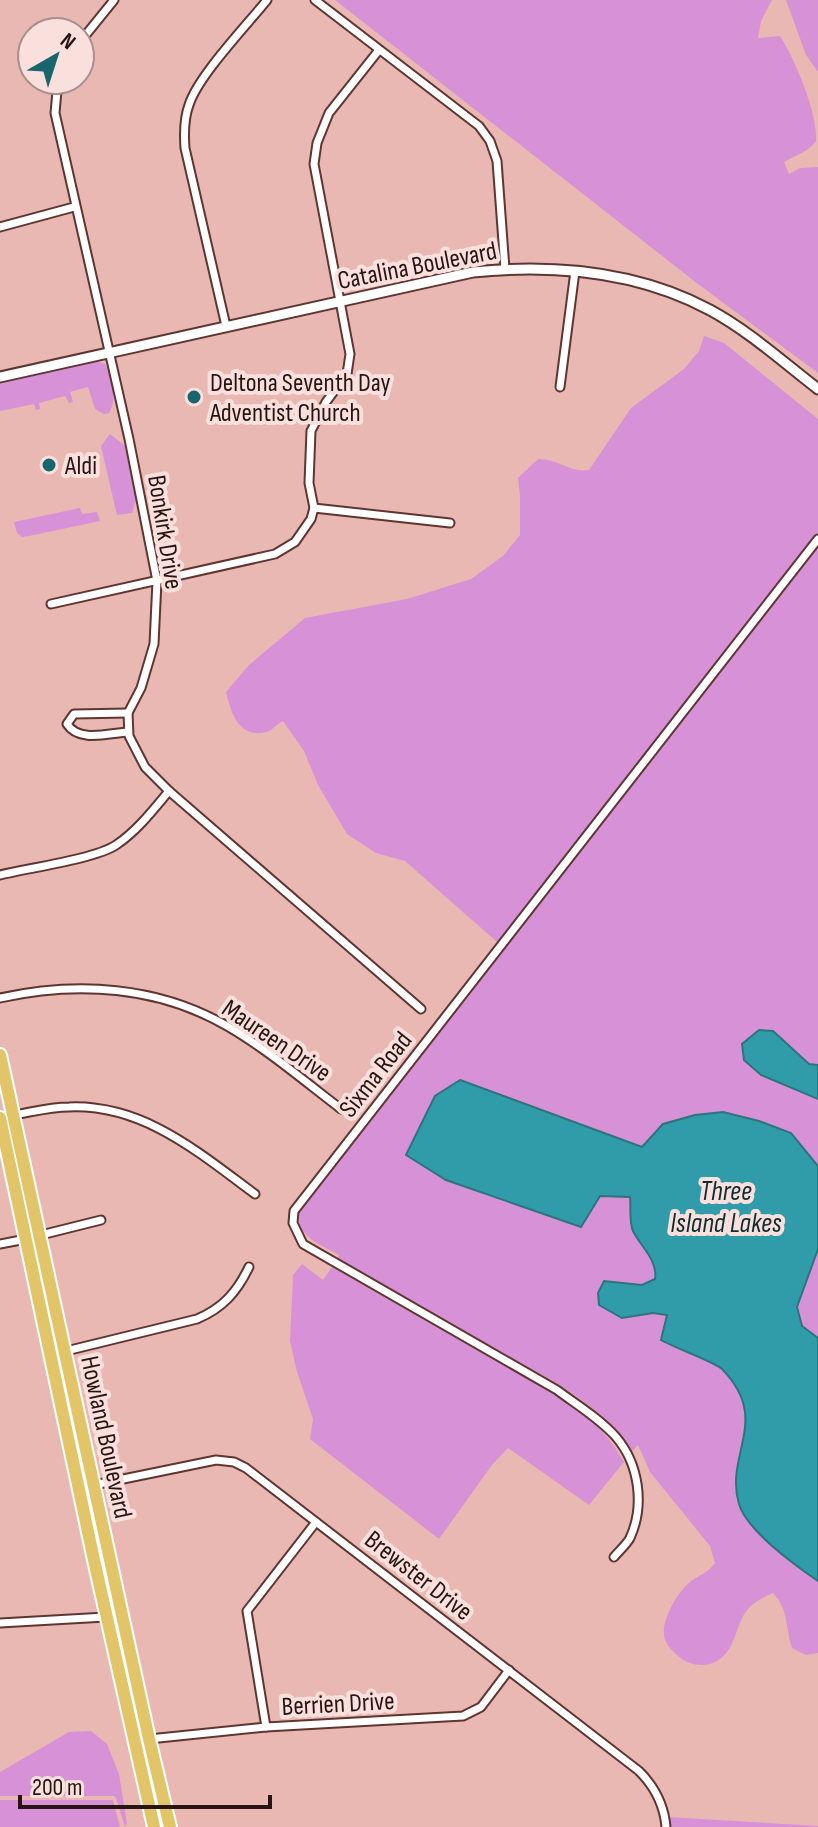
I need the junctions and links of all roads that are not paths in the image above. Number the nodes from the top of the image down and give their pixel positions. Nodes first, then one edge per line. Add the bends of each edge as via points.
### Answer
1 (114, 0) edge
2 (267, 0) edge
3 (315, 0) edge
4 (96, 22) edge
5 (379, 50) junction
6 (57, 96) edge
7 (74, 207) junction
8 (0, 227) edge
9 (505, 269) junction
10 (575, 271) junction
11 (341, 301) junction
12 (226, 326) junction
13 (109, 353) junction
14 (0, 377) edge
15 (560, 387) dead end
16 (818, 389) edge
17 (314, 508) junction
18 (450, 523) dead end
19 (818, 539) edge
20 (157, 581) junction
21 (51, 604) dead end
22 (128, 713) junction
23 (128, 732) junction
24 (169, 791) junction
25 (0, 875) edge
26 (0, 998) edge
27 (421, 1009) dead end
28 (0, 1055) edge
29 (341, 1109) dead end
30 (14, 1115) junction
31 (0, 1118) edge
32 (255, 1194) dead end
33 (101, 1220) dead end
34 (41, 1235) junction
35 (26, 1239) junction
36 (0, 1244) edge
37 (249, 1267) dead end
38 (66, 1351) junction
39 (94, 1485) junction
40 (316, 1522) junction
41 (614, 1557) dead end
42 (123, 1616) junction
43 (107, 1617) junction
44 (0, 1623) edge
45 (509, 1670) junction
46 (266, 1727) junction
47 (149, 1739) junction
48 (154, 1827) edge
49 (170, 1827) edge
50 (666, 1827) edge

1 - 4 street
2 - 12 street via 199,84 184,133
3 - 5 street
5 - 9 street via 479,126 490,141 497,161
5 - 11 street via 329,113 317,143 316,181
6 - 7 street, Bonkirk Drive via 55,113
7 - 8 street
7 - 13 street, Bonkirk Drive
9 - 10 street, Catalina Boulevard
9 - 11 street, Catalina Boulevard
10 - 15 street
10 - 16 street, Catalina Boulevard via 617,276 686,299 739,328
11 - 12 street, Catalina Boulevard
11 - 17 street via 350,354 347,374 311,431 309,483
12 - 13 street, Catalina Boulevard
13 - 14 street, Catalina Boulevard
13 - 20 street, Bonkirk Drive
17 - 18 street
17 - 20 street via 305,529 285,550
19 - 41 street, Sixma Road via 294,1211 293,1223 303,1244 557,1390 618,1439 633,1468 638,1505 630,1539
20 - 21 street
20 - 22 street, Bonkirk Drive via 154,644
22 - 23 street, Bonkirk Drive
22 - 23 street via 74,714 67,724 82,735
23 - 24 street, Bonkirk Drive via 138,756
24 - 25 street via 115,846
24 - 27 street, Bonkirk Drive
26 - 29 street, Maureen Drive via 73,987 170,1001 244,1037
28 - 30 main road, Howland Boulevard
30 - 32 street via 68,1107 138,1117 175,1136
30 - 34 main road, Howland Boulevard
31 - 35 main road, Howland Boulevard
33 - 34 street
34 - 38 main road, Howland Boulevard
35 - 36 street
35 - 43 main road, Howland Boulevard
37 - 38 street via 234,1292 211,1313
38 - 39 main road, Howland Boulevard
39 - 40 street, Brewster Drive via 216,1460 234,1462
39 - 42 main road, Howland Boulevard
40 - 45 street, Brewster Drive
40 - 46 street via 247,1611
42 - 43 street
42 - 47 main road, Howland Boulevard
43 - 44 street
43 - 48 main road, Howland Boulevard
45 - 46 street, Berrien Drive via 481,1707 463,1716
45 - 50 street, Brewster Drive via 639,1771 659,1797
46 - 47 street, Berrien Drive
47 - 49 main road, Howland Boulevard

